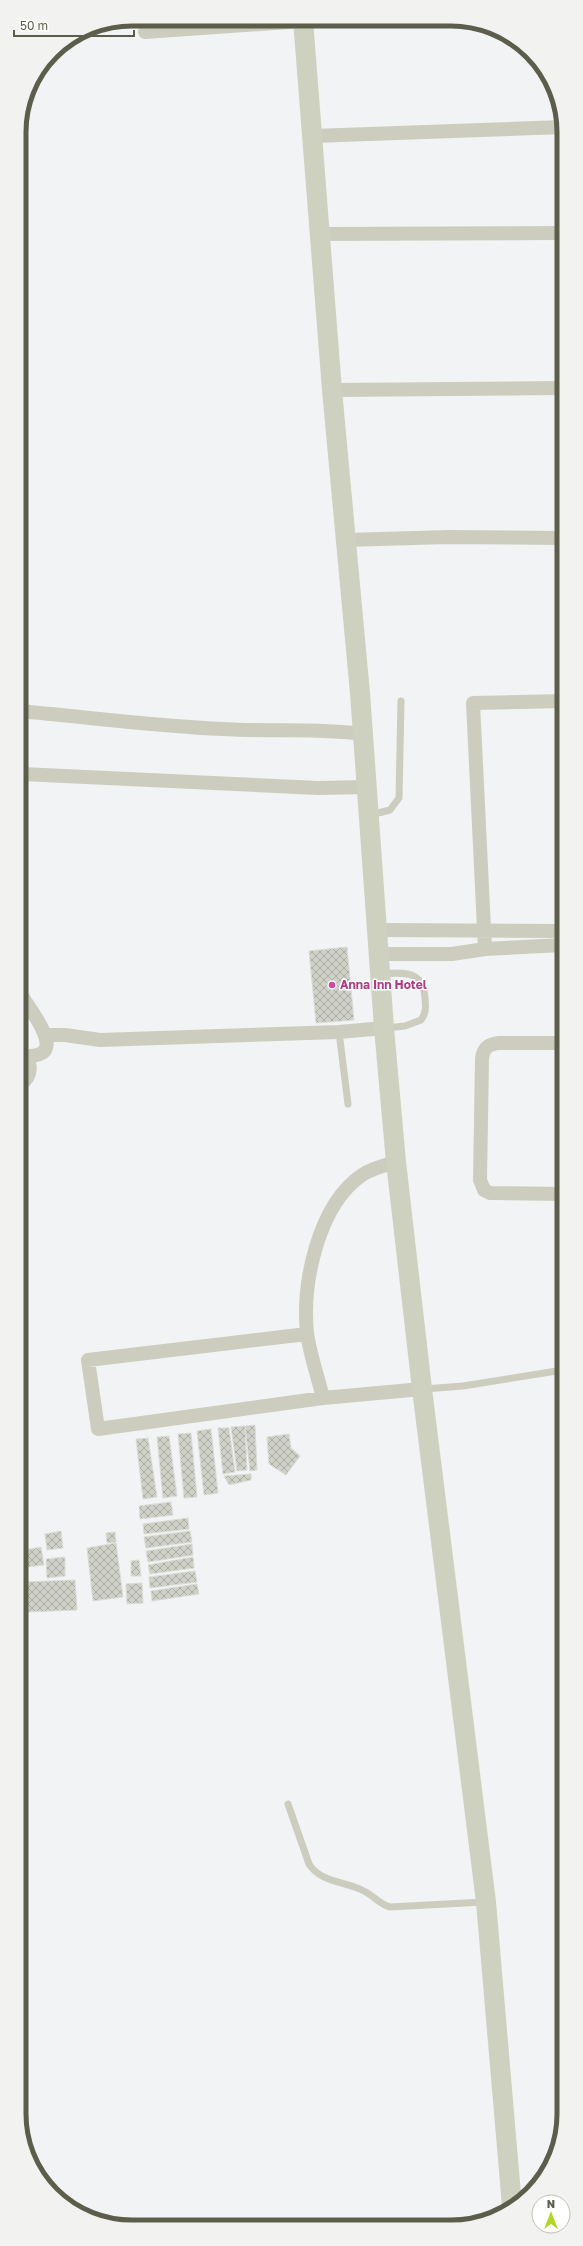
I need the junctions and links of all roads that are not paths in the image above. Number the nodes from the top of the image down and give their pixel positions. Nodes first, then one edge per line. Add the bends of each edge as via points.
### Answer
1 (224, 26) edge
2 (304, 26) edge
3 (145, 32) dead end
4 (557, 127) edge
5 (314, 136) junction
6 (557, 233) edge
7 (320, 234) junction
8 (557, 388) edge
9 (332, 390) junction
10 (557, 538) edge
11 (345, 540) junction
12 (557, 700) edge
13 (401, 701) dead end
14 (26, 712) edge
15 (363, 734) junction
16 (26, 774) edge
17 (366, 786) junction
18 (370, 815) junction
19 (377, 930) junction
20 (557, 930) edge
21 (422, 931) junction
22 (483, 932) junction
23 (557, 945) edge
24 (485, 949) junction
25 (423, 953) junction
26 (379, 954) junction
27 (381, 974) junction
28 (26, 1002) edge
29 (384, 1028) junction
30 (339, 1032) junction
31 (47, 1035) junction
32 (557, 1043) edge
33 (26, 1055) edge
34 (26, 1060) edge
35 (26, 1079) edge
36 (348, 1104) dead end
37 (396, 1162) junction
38 (557, 1194) edge
39 (307, 1334) junction
40 (557, 1371) edge
41 (422, 1390) junction
42 (323, 1398) junction
43 (288, 1804) dead end
44 (486, 1902) junction
45 (512, 2201) edge

1 - 3 street
2 - 5 main road
4 - 5 street
5 - 7 main road
6 - 7 street
7 - 9 main road
8 - 9 street
9 - 11 main road
10 - 11 street via 448,537
11 - 15 main road
12 - 22 street via 473,703
13 - 18 lane via 399,798 390,810
14 - 15 street via 216,729 315,730
15 - 17 main road
16 - 17 street via 318,788
17 - 18 main road
18 - 19 main road
19 - 21 street
19 - 26 main road
20 - 22 street
21 - 22 street via 452,929
21 - 25 street
22 - 24 street
23 - 24 street
24 - 25 street via 452,954
25 - 26 street
26 - 27 main road
27 - 29 main road
27 - 29 lane via 405,973 414,976 420,980 425,994 425,1010 421,1020 405,1026
28 - 31 street
29 - 30 street
29 - 37 main road
30 - 31 street via 100,1040
30 - 36 lane
31 - 33 street via 47,1046 44,1051 40,1054
32 - 38 street via 499,1043 485,1048 482,1059 480,1180 484,1190 490,1193
34 - 35 street via 30,1072
37 - 39 street via 363,1174 342,1193 332,1210 316,1248 311,1268
37 - 41 main road
39 - 42 street
39 - 42 street via 88,1360 98,1429
40 - 41 lane
41 - 42 street
41 - 44 main road
43 - 44 lane via 309,1864 324,1878 357,1887 390,1907
44 - 45 main road

